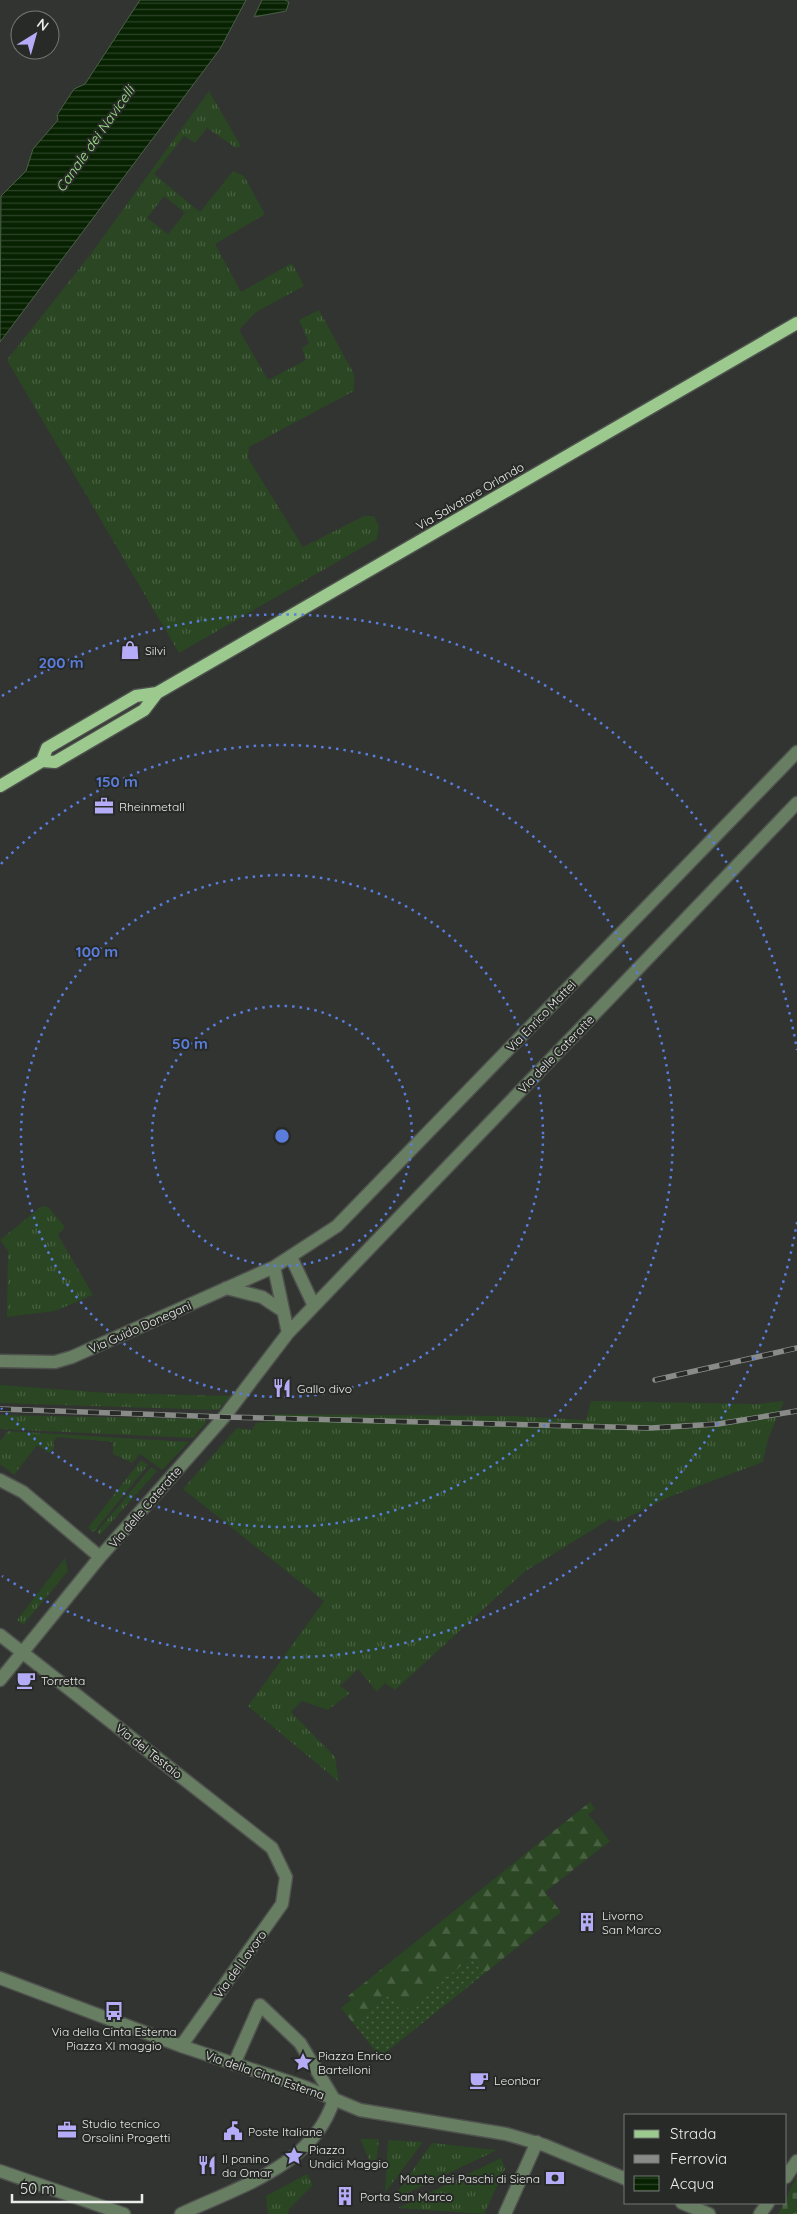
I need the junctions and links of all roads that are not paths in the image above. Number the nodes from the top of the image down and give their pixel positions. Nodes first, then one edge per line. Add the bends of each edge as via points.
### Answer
1 (797, 323) edge
2 (797, 752) edge
3 (0, 786) edge
4 (797, 803) edge
5 (291, 1256) junction
6 (274, 1267) junction
7 (226, 1288) junction
8 (314, 1306) junction
9 (283, 1310) junction
10 (288, 1333) junction
11 (0, 1361) edge
12 (0, 1480) edge
13 (100, 1558) junction
14 (0, 1635) edge
15 (22, 1652) junction
16 (0, 1680) edge
17 (286, 1877) joint
18 (0, 1978) edge
19 (181, 2046) junction
20 (234, 2064) junction
21 (334, 2099) junction
22 (538, 2142) junction
23 (797, 2161) edge
24 (0, 2171) edge
25 (787, 2176) edge
26 (624, 2178) edge
27 (684, 2204) edge
28 (124, 2214) edge
29 (181, 2214) edge
30 (505, 2214) edge
31 (709, 2214) edge

1 - 3 main road, Via Salvatore Orlando via 156,693 136,696 47,748 42,761
2 - 5 street, Via Enrico Mattei via 337,1226
4 - 8 street, Via delle Cateratte
5 - 6 street, Via Enrico Mattei
5 - 8 street
6 - 7 street, Via Guido Donegani
6 - 9 street
7 - 9 street via 262,1297
7 - 11 street, Via Guido Donegani via 65,1360
8 - 10 street, Via delle Cateratte
9 - 10 street
10 - 13 street, Via delle Cateratte via 224,1417
12 - 13 street via 23,1492
13 - 15 street, Via delle Cateratte
14 - 15 street, Via del Testaio
15 - 16 street, Via delle Cateratte
15 - 17 street, Via del Testaio via 272,1848
17 - 19 street, Via del Lavoro via 282,1904
18 - 19 street, Via della Cinta Esterna
19 - 20 street, Via della Cinta Esterna
20 - 21 street, Via della Cinta Esterna
20 - 21 street via 260,2005 300,2043
21 - 22 street, Via della Cinta Esterna via 360,2110 479,2128
21 - 29 street via 322,2127 287,2163
22 - 26 street, Via della Cinta Esterna
22 - 30 street
23 - 25 street
24 - 28 street
27 - 31 street

